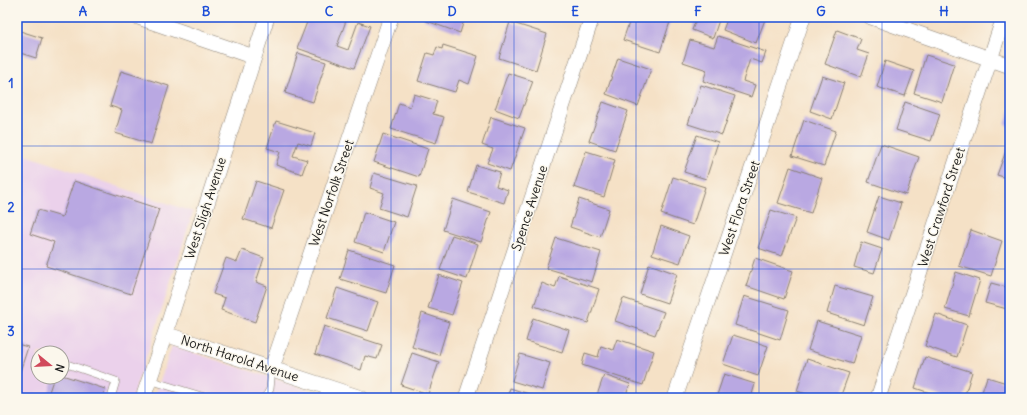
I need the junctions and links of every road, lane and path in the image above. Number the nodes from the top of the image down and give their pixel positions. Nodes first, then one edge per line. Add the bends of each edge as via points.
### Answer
1 (138, 17) edge
2 (267, 17) edge
3 (391, 17) edge
4 (592, 17) edge
5 (803, 17) edge
6 (871, 17) edge
7 (1004, 17) edge
8 (254, 57) junction
9 (990, 58) junction
10 (1010, 66) edge
11 (165, 334) junction
12 (70, 365) edge
13 (272, 368) junction
14 (149, 380) junction
15 (111, 398) edge
16 (143, 398) edge
17 (208, 398) edge
18 (265, 398) edge
19 (361, 398) edge
20 (466, 398) edge
21 (675, 398) edge
22 (878, 398) edge

1 - 8 street
2 - 8 street, West Sligh Avenue
3 - 13 street, West Norfolk Street
4 - 20 street, Spence Avenue
5 - 21 street, West Flora Street
6 - 9 street
7 - 9 street, West Crawford Street
8 - 11 street, West Sligh Avenue
9 - 10 street
9 - 22 street, West Crawford Street
11 - 13 street, North Harold Avenue
11 - 14 street, West Sligh Avenue
12 - 15 lane via 116,381
13 - 18 lane via 270,389
13 - 19 street, North Harold Avenue
14 - 16 street, West Sligh Avenue
14 - 17 lane

